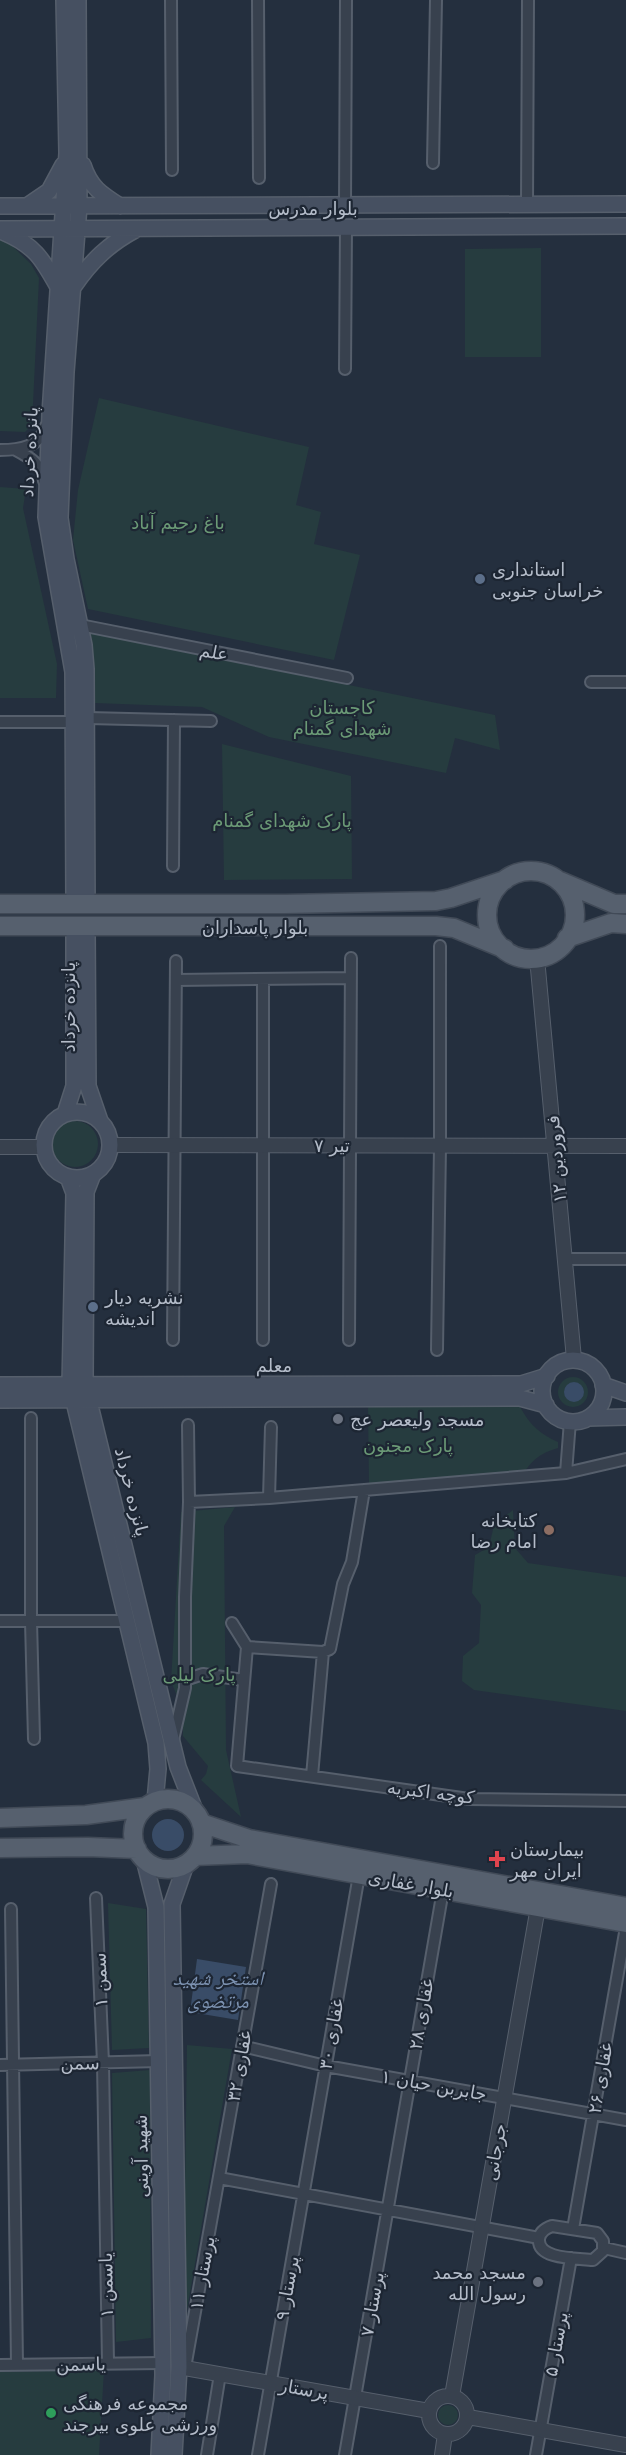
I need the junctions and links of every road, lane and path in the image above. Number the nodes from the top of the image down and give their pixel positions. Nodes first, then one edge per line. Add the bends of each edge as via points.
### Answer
1 (64, 0) edge
2 (78, 0) edge
3 (171, 0) edge
4 (258, 0) edge
5 (345, 0) edge
6 (436, 0) edge
7 (528, 0) edge
8 (73, 153) junction
9 (433, 163) dead end
10 (172, 170) dead end
11 (259, 178) dead end
12 (526, 204) junction
13 (626, 204) edge
14 (345, 205) junction
15 (0, 206) edge
16 (27, 206) junction
17 (72, 206) junction
18 (120, 206) junction
19 (626, 226) edge
20 (346, 227) junction
21 (70, 229) junction
22 (143, 229) junction
23 (0, 230) edge
24 (66, 289) junction
25 (345, 369) dead end
26 (60, 372) junction
27 (50, 414) junction
28 (0, 450) edge
29 (16, 450) junction
30 (46, 490) junction
31 (80, 625) junction
32 (347, 678) dead end
33 (591, 682) dead end
34 (626, 682) edge
35 (81, 720) junction
36 (174, 720) junction
37 (210, 721) dead end
38 (0, 722) edge
39 (173, 866) dead end
40 (505, 880) junction
41 (558, 880) junction
42 (0, 904) edge
43 (81, 904) junction
44 (626, 904) edge
45 (626, 924) edge
46 (0, 926) edge
47 (81, 928) junction
48 (567, 939) junction
49 (440, 946) dead end
50 (505, 949) junction
51 (351, 958) dead end
52 (537, 958) junction
53 (176, 961) dead end
54 (350, 978) junction
55 (263, 979) junction
56 (176, 980) junction
57 (65, 1114) junction
58 (100, 1121) junction
59 (110, 1145) junction
60 (175, 1145) junction
61 (350, 1145) junction
62 (263, 1146) junction
63 (440, 1146) junction
64 (554, 1146) junction
65 (626, 1146) edge
66 (0, 1147) edge
67 (44, 1147) junction
68 (93, 1174) junction
69 (68, 1177) junction
70 (565, 1259) junction
71 (626, 1259) edge
72 (173, 1340) dead end
73 (263, 1340) dead end
74 (349, 1340) dead end
75 (436, 1350) dead end
76 (574, 1359) junction
77 (547, 1376) junction
78 (0, 1385) edge
79 (603, 1385) junction
80 (79, 1392) junction
81 (626, 1393) edge
82 (0, 1400) edge
83 (546, 1405) junction
84 (626, 1417) edge
85 (31, 1418) dead end
86 (588, 1418) junction
87 (570, 1421) junction
88 (188, 1425) dead end
89 (271, 1427) dead end
90 (626, 1459) edge
91 (566, 1473) junction
92 (364, 1490) junction
93 (269, 1498) junction
94 (189, 1502) junction
95 (0, 1621) edge
96 (31, 1621) junction
97 (128, 1621) junction
98 (232, 1623) dead end
99 (247, 1647) junction
100 (323, 1652) junction
101 (185, 1680) junction
102 (243, 1680) junction
103 (34, 1739) dead end
104 (172, 1744) junction
105 (312, 1776) junction
106 (626, 1801) edge
107 (150, 1804) junction
108 (86, 1815) junction
109 (0, 1818) edge
110 (199, 1818) junction
111 (88, 1847) junction
112 (0, 1848) edge
113 (140, 1854) junction
114 (190, 1860) junction
115 (359, 1875) junction
116 (271, 1884) dead end
117 (443, 1890) junction
118 (96, 1898) dead end
119 (538, 1907) junction
120 (626, 1907) edge
121 (10, 1909) dead end
122 (626, 1925) edge
123 (242, 2046) junction
124 (159, 2061) junction
125 (103, 2063) junction
126 (0, 2065) edge
127 (13, 2065) junction
128 (326, 2066) junction
129 (410, 2081) junction
130 (505, 2098) junction
131 (594, 2114) junction
132 (626, 2120) edge
133 (219, 2178) junction
134 (304, 2194) junction
135 (104, 2207) joint
136 (388, 2210) junction
137 (482, 2227) junction
138 (573, 2229) junction
139 (539, 2238) junction
140 (604, 2248) junction
141 (626, 2253) edge
142 (572, 2258) junction
143 (162, 2362) junction
144 (108, 2363) junction
145 (17, 2364) junction
146 (0, 2365) edge
147 (182, 2368) junction
148 (220, 2374) junction
149 (270, 2383) junction
150 (452, 2396) junction
151 (355, 2398) junction
152 (429, 2411) junction
153 (468, 2417) junction
154 (540, 2430) junction
155 (445, 2434) junction
156 (626, 2445) edge
157 (159, 2455) edge
158 (174, 2455) edge
159 (207, 2455) edge
160 (258, 2455) edge
161 (345, 2455) edge
162 (441, 2455) edge
163 (536, 2455) edge
164 (624, 2455) edge

1 - 8 main road, پانزده خرداد
2 - 8 main road, پانزده خرداد
3 - 10 street
4 - 11 street
5 - 14 street
6 - 9 street
7 - 12 street
8 - 16 main road via 49,190
8 - 17 main road, پانزده خرداد
8 - 18 main road via 96,191
12 - 13 main road, بلوار مدرس
12 - 14 main road, بلوار مدرس
14 - 18 main road, بلوار مدرس
15 - 16 main road, بلوار مدرس
16 - 17 main road, بلوار مدرس
17 - 18 main road, بلوار مدرس
17 - 21 main road, پانزده خرداد
19 - 20 main road, بلوار مدرس
20 - 22 main road, بلوار مدرس
20 - 25 street
21 - 22 main road, بلوار مدرس
21 - 23 main road, بلوار مدرس
21 - 24 main road, پانزده خرداد
22 - 24 main road via 99,254
23 - 24 main road via 35,250
24 - 26 main road, پانزده خرداد
26 - 27 main road, پانزده خرداد
26 - 31 main road, پانزده خرداد via 60,518
27 - 29 street via 43,436
27 - 30 main road, پانزده خرداد
28 - 29 street
29 - 30 street via 33,459 42,471
30 - 35 main road, پانزده خرداد via 50,545
31 - 32 street, علم
31 - 35 main road, پانزده خرداد via 86,669
33 - 34 street
35 - 36 street
35 - 38 street
35 - 43 main road, پانزده خرداد
36 - 37 street
36 - 39 street
40 - 41 main road via 537,871
40 - 43 main road, بلوار پاسداران via 435,901
40 - 50 main road via 488,909 491,931
41 - 44 main road via 615,904
41 - 48 main road via 575,909
42 - 43 main road, بلوار پاسداران
43 - 47 main road
45 - 48 main road via 610,923
46 - 47 main road, بلوار پاسداران
47 - 50 main road, بلوار پاسداران via 436,926 454,928
47 - 57 main road, پانزده خرداد via 74,1086
47 - 58 main road, پانزده خرداد via 88,1086
48 - 52 main road via 558,949
49 - 63 street
50 - 52 main road
51 - 54 street
52 - 64 street, ۱۲ فروردین
53 - 56 street
54 - 55 street
54 - 61 street
55 - 56 street
55 - 62 street
56 - 60 street
57 - 58 main road via 84,1113
57 - 67 main road via 47,1130
58 - 59 main road
59 - 60 street, ۷ تیر
59 - 68 main road via 105,1162
60 - 62 street, ۷ تیر
60 - 72 street
61 - 62 street, ۷ تیر
61 - 63 street, ۷ تیر
61 - 74 street
62 - 73 street
63 - 64 street, ۷ تیر
63 - 75 street
64 - 65 street, ۷ تیر
64 - 70 street, ۱۲ فروردین
66 - 67 street
67 - 69 main road via 49,1162
68 - 69 main road
68 - 80 main road, پانزده خرداد via 86,1192
69 - 80 main road, پانزده خرداد via 74,1193
70 - 71 street
70 - 76 street, ۱۲ فروردین
76 - 77 main road via 559,1363
76 - 79 main road via 593,1367
77 - 80 main road, معلم via 520,1384
77 - 83 main road via 543,1394
78 - 80 main road, معلم
79 - 81 main road
79 - 86 main road via 603,1400
80 - 82 main road, معلم
80 - 83 main road, معلم via 520,1398
80 - 97 main road, پانزده خرداد
80 - 104 main road, پانزده خرداد
83 - 87 main road via 554,1415
84 - 86 main road
85 - 96 street
86 - 87 main road
87 - 91 street
88 - 94 street
89 - 93 street
90 - 91 street
91 - 92 street
92 - 93 street
92 - 100 street via 333,1644
93 - 94 street
94 - 101 street
95 - 96 street
96 - 97 street
96 - 103 street
97 - 107 main road, پانزده خرداد via 156,1743 158,1769
98 - 99 street
99 - 100 street
99 - 102 street
100 - 105 street
101 - 102 street via 203,1674
101 - 104 street
102 - 105 street, کوچه اکبریه via 237,1766
104 - 110 main road, پانزده خرداد
105 - 106 street, کوچه اکبریه via 469,1799
107 - 108 main road
107 - 110 main road via 178,1800
107 - 113 main road via 135,1822 134,1841
108 - 109 main road
108 - 111 main road via 95,1819 100,1833
110 - 114 main road via 201,1846
110 - 120 main road, بلوار غفاری via 249,1839
111 - 112 main road
111 - 113 main road
113 - 114 main road via 164,1869
113 - 124 main road, شهید آوینی via 156,1907
114 - 115 main road, بلوار غفاری via 247,1854
114 - 147 main road, شهید آوینی via 172,1904
115 - 117 main road, بلوار غفاری
115 - 128 street, غفاری ۳۰
116 - 123 street, غفاری ۳۲
117 - 119 main road, بلوار غفاری
117 - 129 street, غفاری ۲۸
118 - 125 street, سمن ۱
119 - 122 main road, بلوار غفاری
119 - 130 street, جرجانی
121 - 127 street
122 - 131 street, غفاری ۲۶
123 - 128 street, جابربن حیان ۱
123 - 133 street, غفاری ۳۲
124 - 125 street, سمن
124 - 143 main road, شهید آوینی
125 - 127 street, سمن
125 - 135 street, سمن ۱
126 - 127 street, سمن
127 - 145 street
128 - 129 street, جابربن حیان ۱
128 - 134 street, غفاری ۳۰
129 - 130 street, جابربن حیان ۱
129 - 136 street, غفاری ۲۸
130 - 131 street, جابربن حیان ۱
130 - 137 street, جرجانی
131 - 132 street, جابربن حیان ۱
131 - 138 street, غفاری ۲۶
133 - 134 street
133 - 147 street, پرستار ۱۱
134 - 136 street
134 - 149 street, پرستار ۹
135 - 144 street, یاسمن ۱
136 - 137 street
136 - 151 street, پرستار ۷
137 - 139 street
137 - 150 street, جرجانی
138 - 139 street via 552,2226
138 - 140 street via 597,2233
139 - 142 street via 548,2254
140 - 141 street
140 - 142 street via 593,2260
142 - 154 street, پرستار ۵
143 - 144 street, یاسمن
143 - 157 main road, شهید آوینی
144 - 145 street, یاسمن
145 - 146 street, یاسمن
147 - 148 street, پرستار
147 - 158 main road, شهید آوینی
148 - 149 street, پرستار
148 - 159 street
149 - 151 street, پرستار
149 - 160 street, پرستار ۹
150 - 152 street via 440,2397
150 - 153 street via 465,2406
151 - 152 street, پرستار
151 - 161 street, پرستار ۷
152 - 155 street via 432,2426
153 - 154 street
153 - 155 street via 462,2428
154 - 156 street
154 - 163 street, پرستار ۵
155 - 162 street
156 - 164 street

